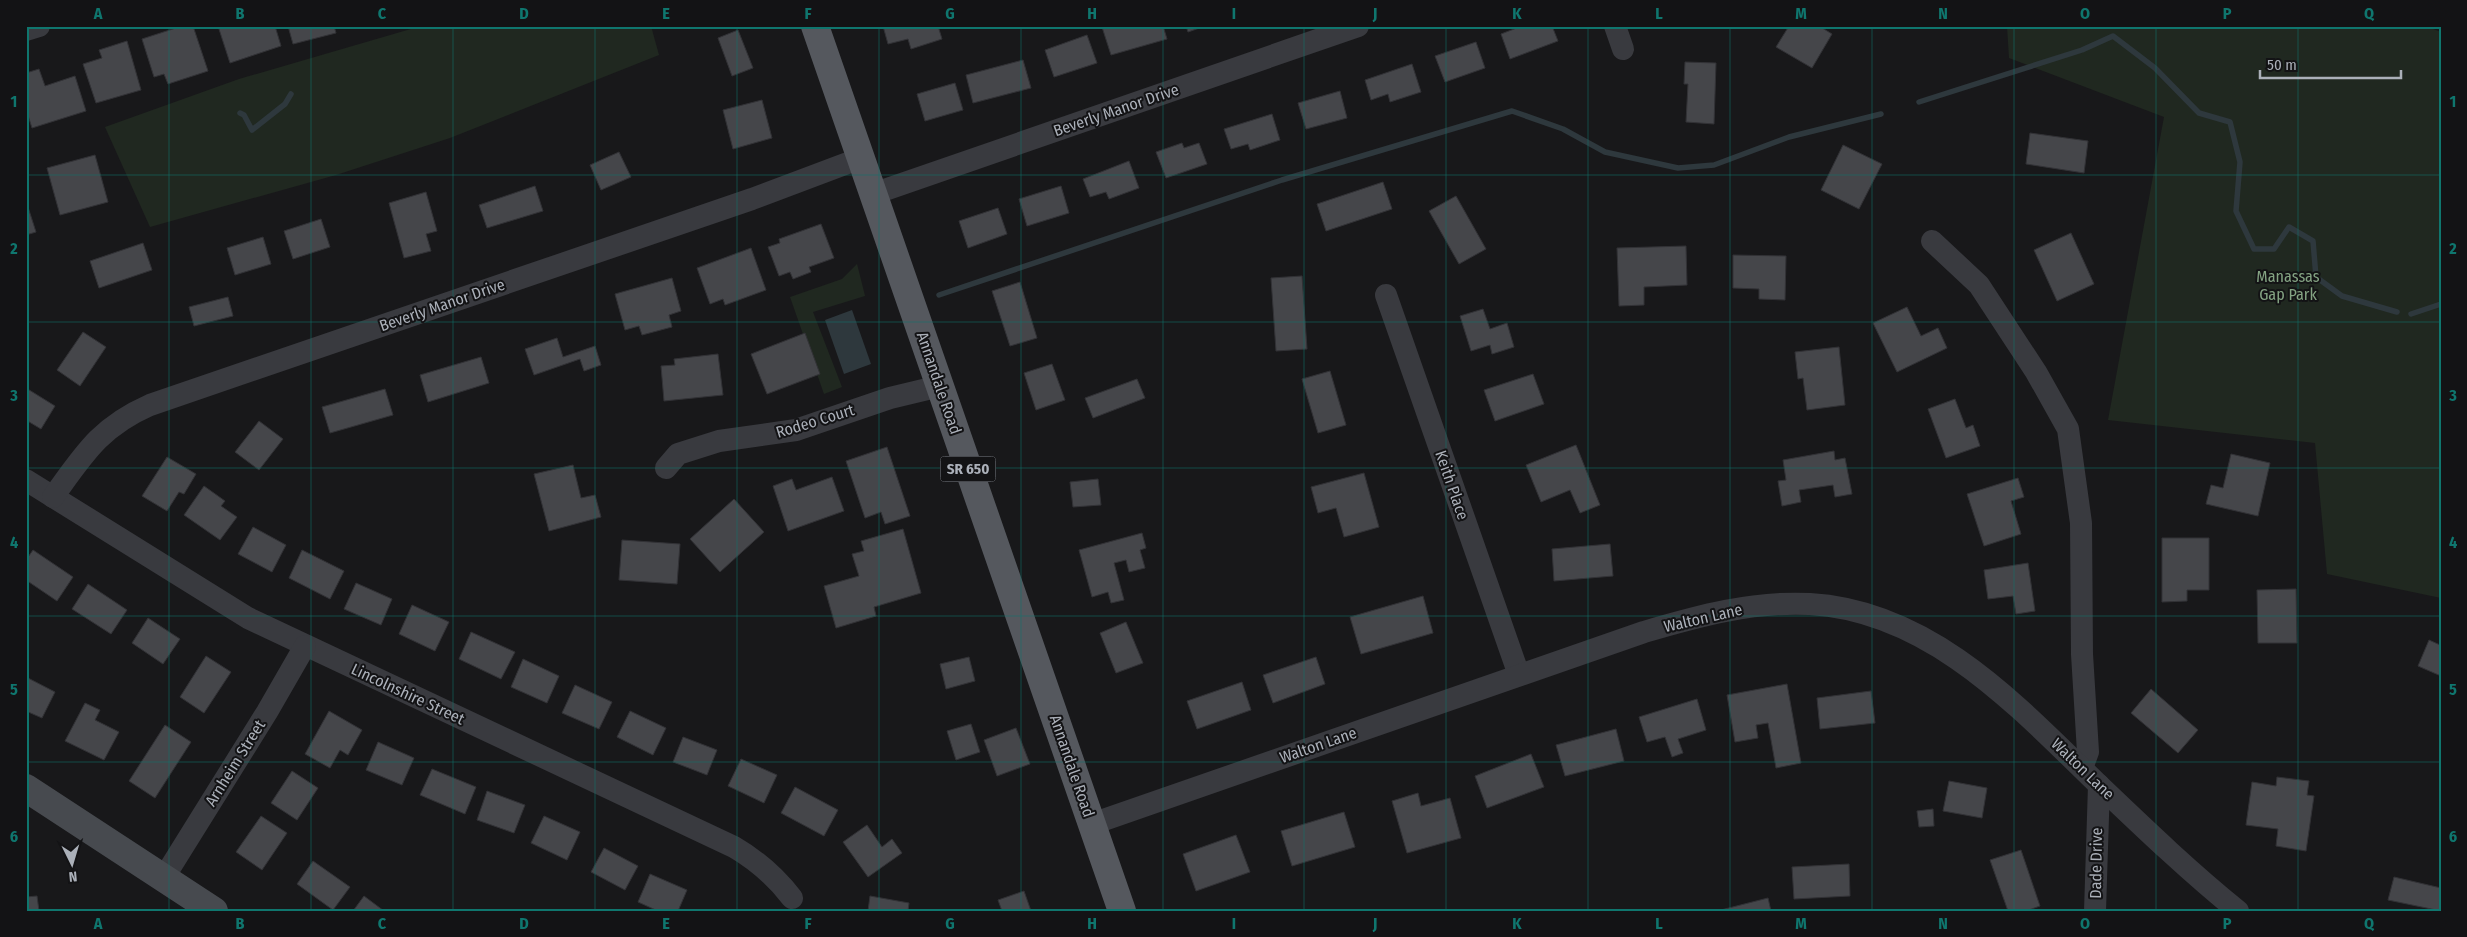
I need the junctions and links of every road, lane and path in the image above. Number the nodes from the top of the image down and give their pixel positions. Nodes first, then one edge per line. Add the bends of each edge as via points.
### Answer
1 (39, 26) edge
2 (815, 26) edge
3 (1358, 26) edge
4 (1615, 26) edge
5 (26, 30) edge
6 (1623, 49) dead end
7 (861, 158) junction
8 (873, 194) junction
9 (1932, 241) dead end
10 (1386, 294) dead end
11 (940, 386) junction
12 (666, 468) dead end
13 (26, 480) edge
14 (54, 497) junction
15 (304, 646) junction
16 (1519, 675) junction
17 (2082, 768) junction
18 (2099, 785) junction
19 (26, 788) edge
20 (1092, 824) junction
21 (163, 879) junction
22 (792, 898) dead end
23 (214, 911) edge
24 (1122, 911) edge
25 (2095, 911) edge
26 (2238, 911) edge

1 - 5 street
2 - 7 main road, Annandale Road / SR 650
3 - 8 street, Beverly Manor Drive
4 - 6 street
7 - 8 main road, Annandale Road / SR 650
7 - 14 street, Beverly Manor Drive via 752,199 128,414 92,444
8 - 11 main road, Annandale Road / SR 650
9 - 17 street via 1978,284 2036,372 2068,429 2081,523 2082,654 2088,752
10 - 16 street, Keith Place
11 - 12 street, Rodeo Court via 873,403 796,430 702,446 678,454
11 - 20 main road, Annandale Road / SR 650
13 - 14 street, Lincolnshire Street
14 - 15 street, Lincolnshire Street via 224,605
15 - 21 street, Arnheim Street via 267,712
15 - 22 street, Lincolnshire Street via 734,847 758,862
16 - 17 street, Walton Lane via 1644,632 1736,608 1812,604 1849,610 1883,620 1948,652 1993,686
16 - 20 street, Walton Lane
17 - 18 street, Walton Lane
18 - 25 street, Dade Drive
18 - 26 street, Walton Lane via 2151,836
19 - 21 main road
20 - 24 main road, Annandale Road / SR 650
21 - 23 main road

